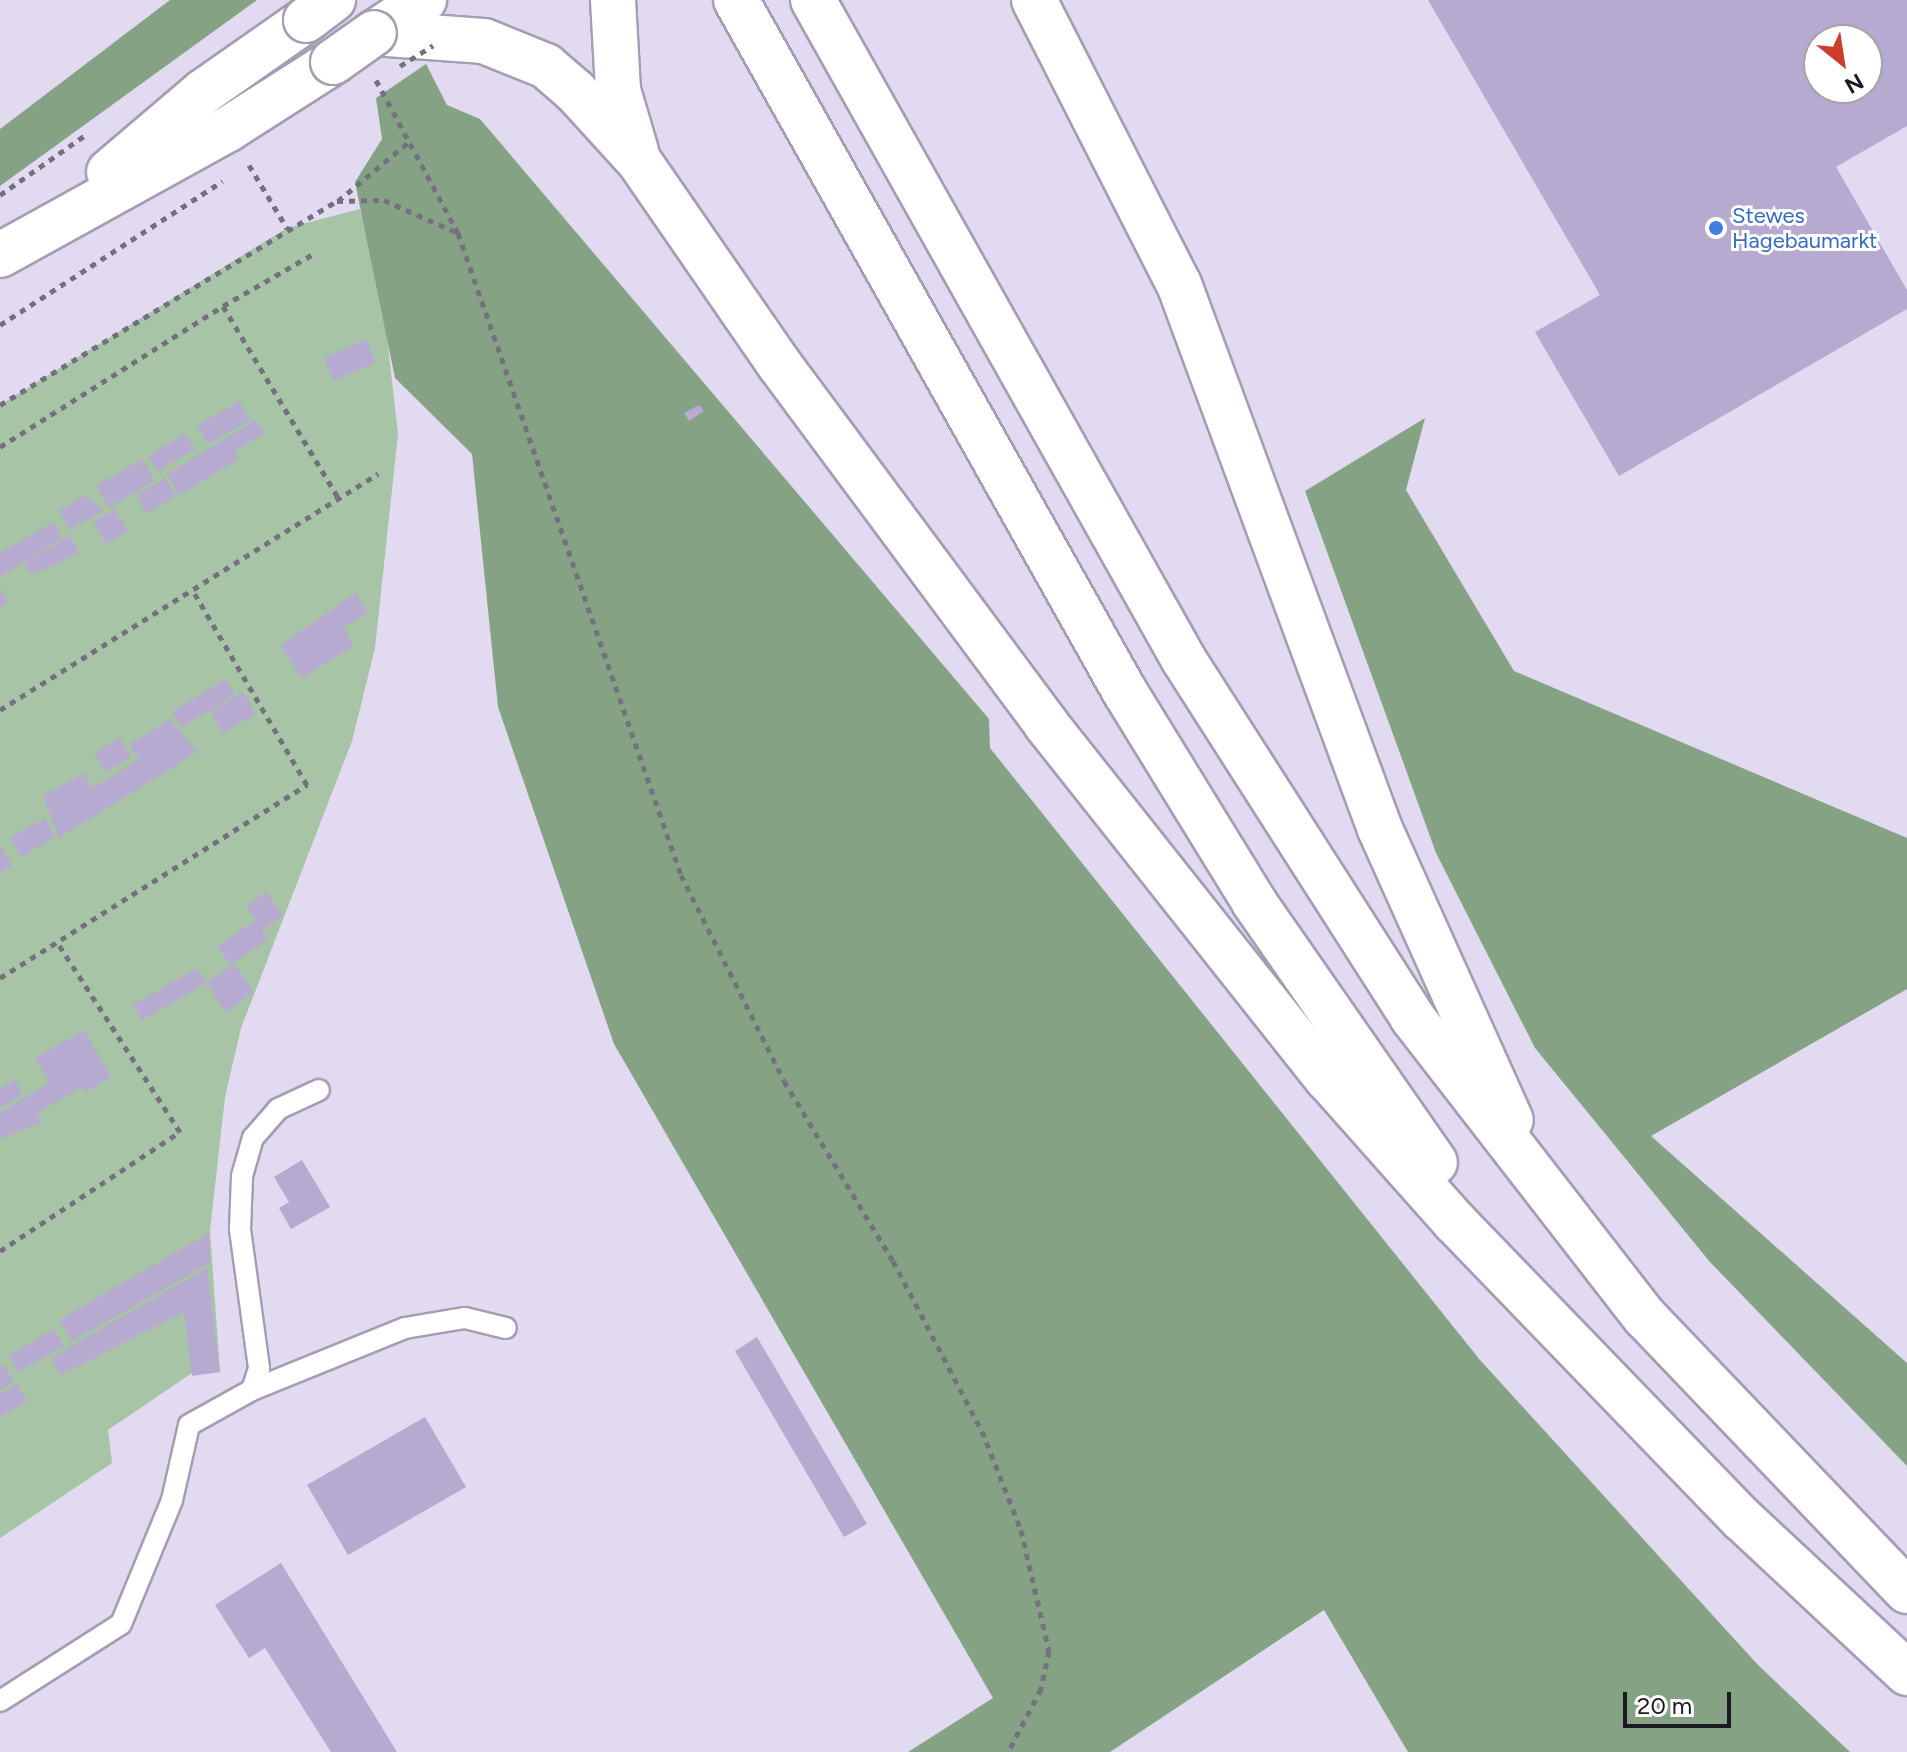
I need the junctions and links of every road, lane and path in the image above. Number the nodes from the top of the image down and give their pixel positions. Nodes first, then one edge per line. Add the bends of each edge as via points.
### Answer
1 (613, 0) edge
2 (736, 0) edge
3 (813, 0) edge
4 (1034, 0) edge
5 (320, 10) edge
6 (407, 19) edge
7 (374, 76) dead end
8 (411, 140) junction
9 (639, 161) junction
10 (337, 201) junction
11 (51, 221) junction
12 (287, 228) junction
13 (458, 233) junction
14 (313, 254) dead end
15 (0, 255) edge
16 (223, 306) junction
17 (0, 325) edge
18 (0, 405) edge
19 (0, 447) edge
20 (378, 474) dead end
21 (339, 499) junction
22 (192, 589) junction
23 (0, 710) edge
24 (57, 942) junction
25 (0, 978) edge
26 (319, 1090) dead end
27 (1545, 1194) junction
28 (0, 1251) edge
29 (506, 1328) dead end
30 (1591, 1361) junction
31 (252, 1390) junction
32 (1907, 1591) edge
33 (1907, 1673) edge
34 (0, 1701) edge
35 (1008, 1752) edge

1 - 9 main road via 618,90
2 - 30 main road via 982,444 1254,902 1421,1143
3 - 27 main road via 1184,660 1412,1017
4 - 27 main road via 1179,284 1380,829
5 - 11 main road via 203,92
6 - 9 main road via 546,66
6 - 11 main road, bridge via 228,129
7 - 8 path
8 - 10 path
8 - 13 path
9 - 30 main road via 889,516 1327,1078
10 - 12 path
10 - 13 path via 384,200
11 - 15 main road
12 - 17 path via 249,165
12 - 18 path
13 - 35 path via 681,875 784,1081 893,1261 982,1431 1021,1530 1049,1651 1041,1689
14 - 16 path
16 - 19 path
16 - 21 path
20 - 21 path
21 - 22 path
22 - 23 path
22 - 24 path via 307,785
24 - 25 path
24 - 28 path via 180,1132
26 - 31 lane via 278,1109 253,1138 242,1176 240,1229 259,1368
27 - 32 main road via 1757,1440
29 - 31 lane via 465,1318 405,1328
30 - 33 main road via 1742,1519
31 - 34 lane via 189,1425 172,1500 121,1624

